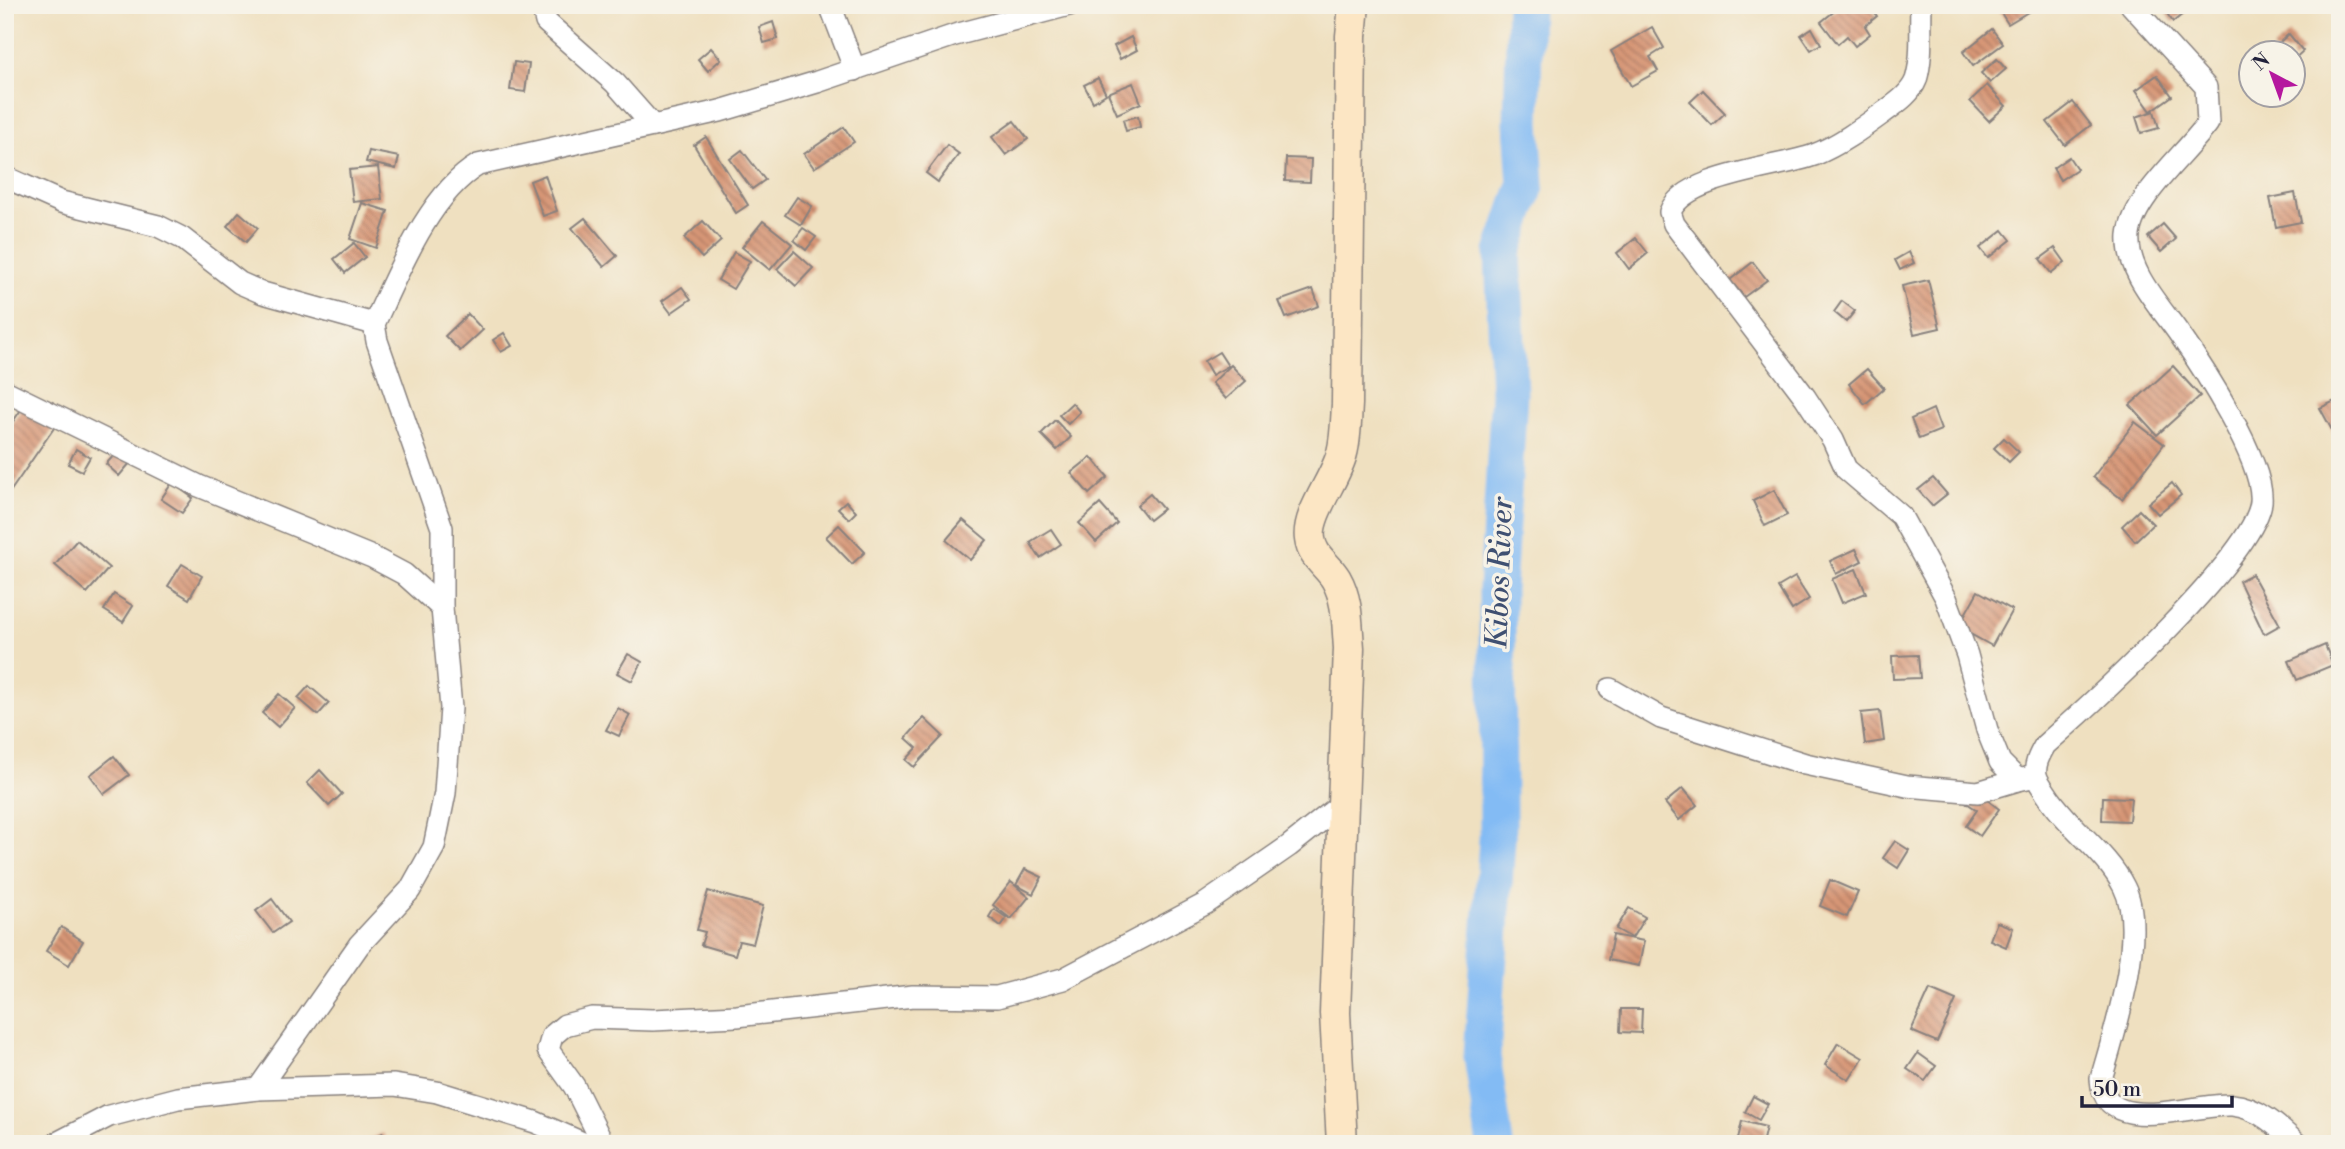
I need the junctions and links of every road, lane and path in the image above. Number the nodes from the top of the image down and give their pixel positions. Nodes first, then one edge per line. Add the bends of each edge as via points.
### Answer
1 (542, 5) edge
2 (830, 5) edge
3 (1069, 5) edge
4 (1354, 5) edge
5 (1921, 5) edge
6 (2131, 5) edge
7 (855, 70) junction
8 (653, 127) junction
9 (5, 177) edge
10 (374, 324) junction
11 (5, 391) edge
12 (442, 608) junction
13 (1610, 690) dead end
14 (2027, 778) junction
15 (1343, 803) junction
16 (258, 1089) junction
17 (55, 1144) edge
18 (585, 1144) edge
19 (603, 1144) edge
20 (1342, 1144) edge
21 (2297, 1144) edge

1 - 8 street via 546,22 615,83
2 - 7 street
3 - 7 street via 955,35
4 - 15 main road via 1343,453 1312,517 1310,538 1345,600 1349,648
5 - 14 street via 1918,66 1906,95 1845,139 1814,155 1699,186 1680,196 1670,212 1674,224 1816,413 1846,469 1901,516 1946,598 2000,762
6 - 14 street via 2206,87 2208,123 2140,207 2129,234 2131,257 2144,284 2195,356 2251,457 2261,487 2261,504 2253,526 2220,568 2155,643 2045,745
7 - 8 street
8 - 10 street via 478,165 460,176 438,199
9 - 10 street via 61,202 158,226 182,238 240,283 263,293
10 - 12 street via 442,528
11 - 12 street via 199,485 372,556 404,574
12 - 16 street via 451,708 445,793 434,846 410,890 359,944
13 - 14 street via 1661,718 1723,740 1907,786 1978,792
14 - 21 street via 2111,866 2126,889 2133,917 2132,948 2101,1079 2108,1103 2127,1115 2234,1105 2275,1124
15 - 19 street via 1205,904 1063,979 997,997 913,996 737,1016 592,1018 565,1025 552,1036 548,1050 575,1086
15 - 20 main road via 1335,1013
16 - 17 street via 178,1098 109,1116
16 - 18 street via 394,1085 437,1091 535,1122

